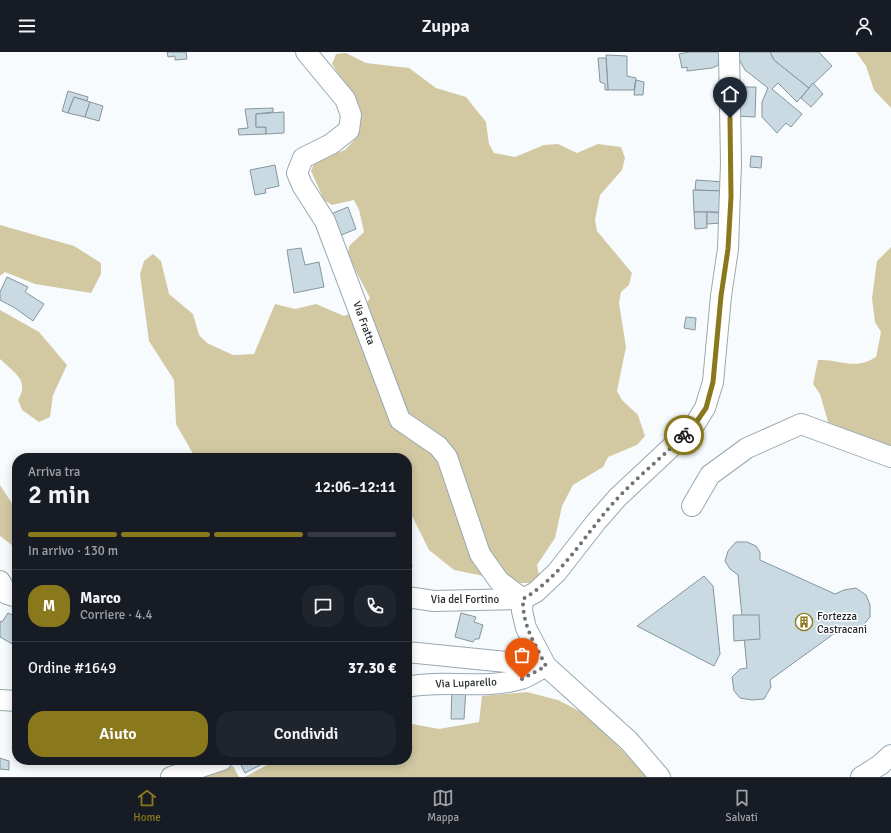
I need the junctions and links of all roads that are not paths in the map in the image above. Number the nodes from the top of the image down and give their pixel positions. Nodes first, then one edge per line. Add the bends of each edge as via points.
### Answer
1 (306, 52) edge
2 (729, 52) edge
3 (891, 457) edge
4 (692, 506) dead end
5 (0, 581) edge
6 (12, 596) edge
7 (412, 598) edge
8 (523, 599) junction
9 (412, 653) edge
10 (546, 666) junction
11 (412, 686) edge
12 (0, 700) edge
13 (12, 701) edge
14 (891, 755) edge
15 (207, 765) edge
16 (171, 777) edge
17 (660, 777) edge
18 (861, 777) edge

1 - 8 street, Via Fratta via 345,99 351,115 349,130 330,144 303,158 297,173 324,221 400,420 438,446 447,457 480,554 499,581
2 - 8 street via 731,163 728,249 713,382 706,408 695,424 614,502 558,572 536,592
3 - 4 street via 801,424 747,448 710,475
5 - 6 street via 7,594
7 - 8 street, Via del Fortino via 434,601
8 - 10 street via 522,611 526,628
9 - 10 street
10 - 11 street, Via Luparello via 522,679 488,684
10 - 17 street via 629,741
12 - 13 street
14 - 18 street
15 - 16 street

